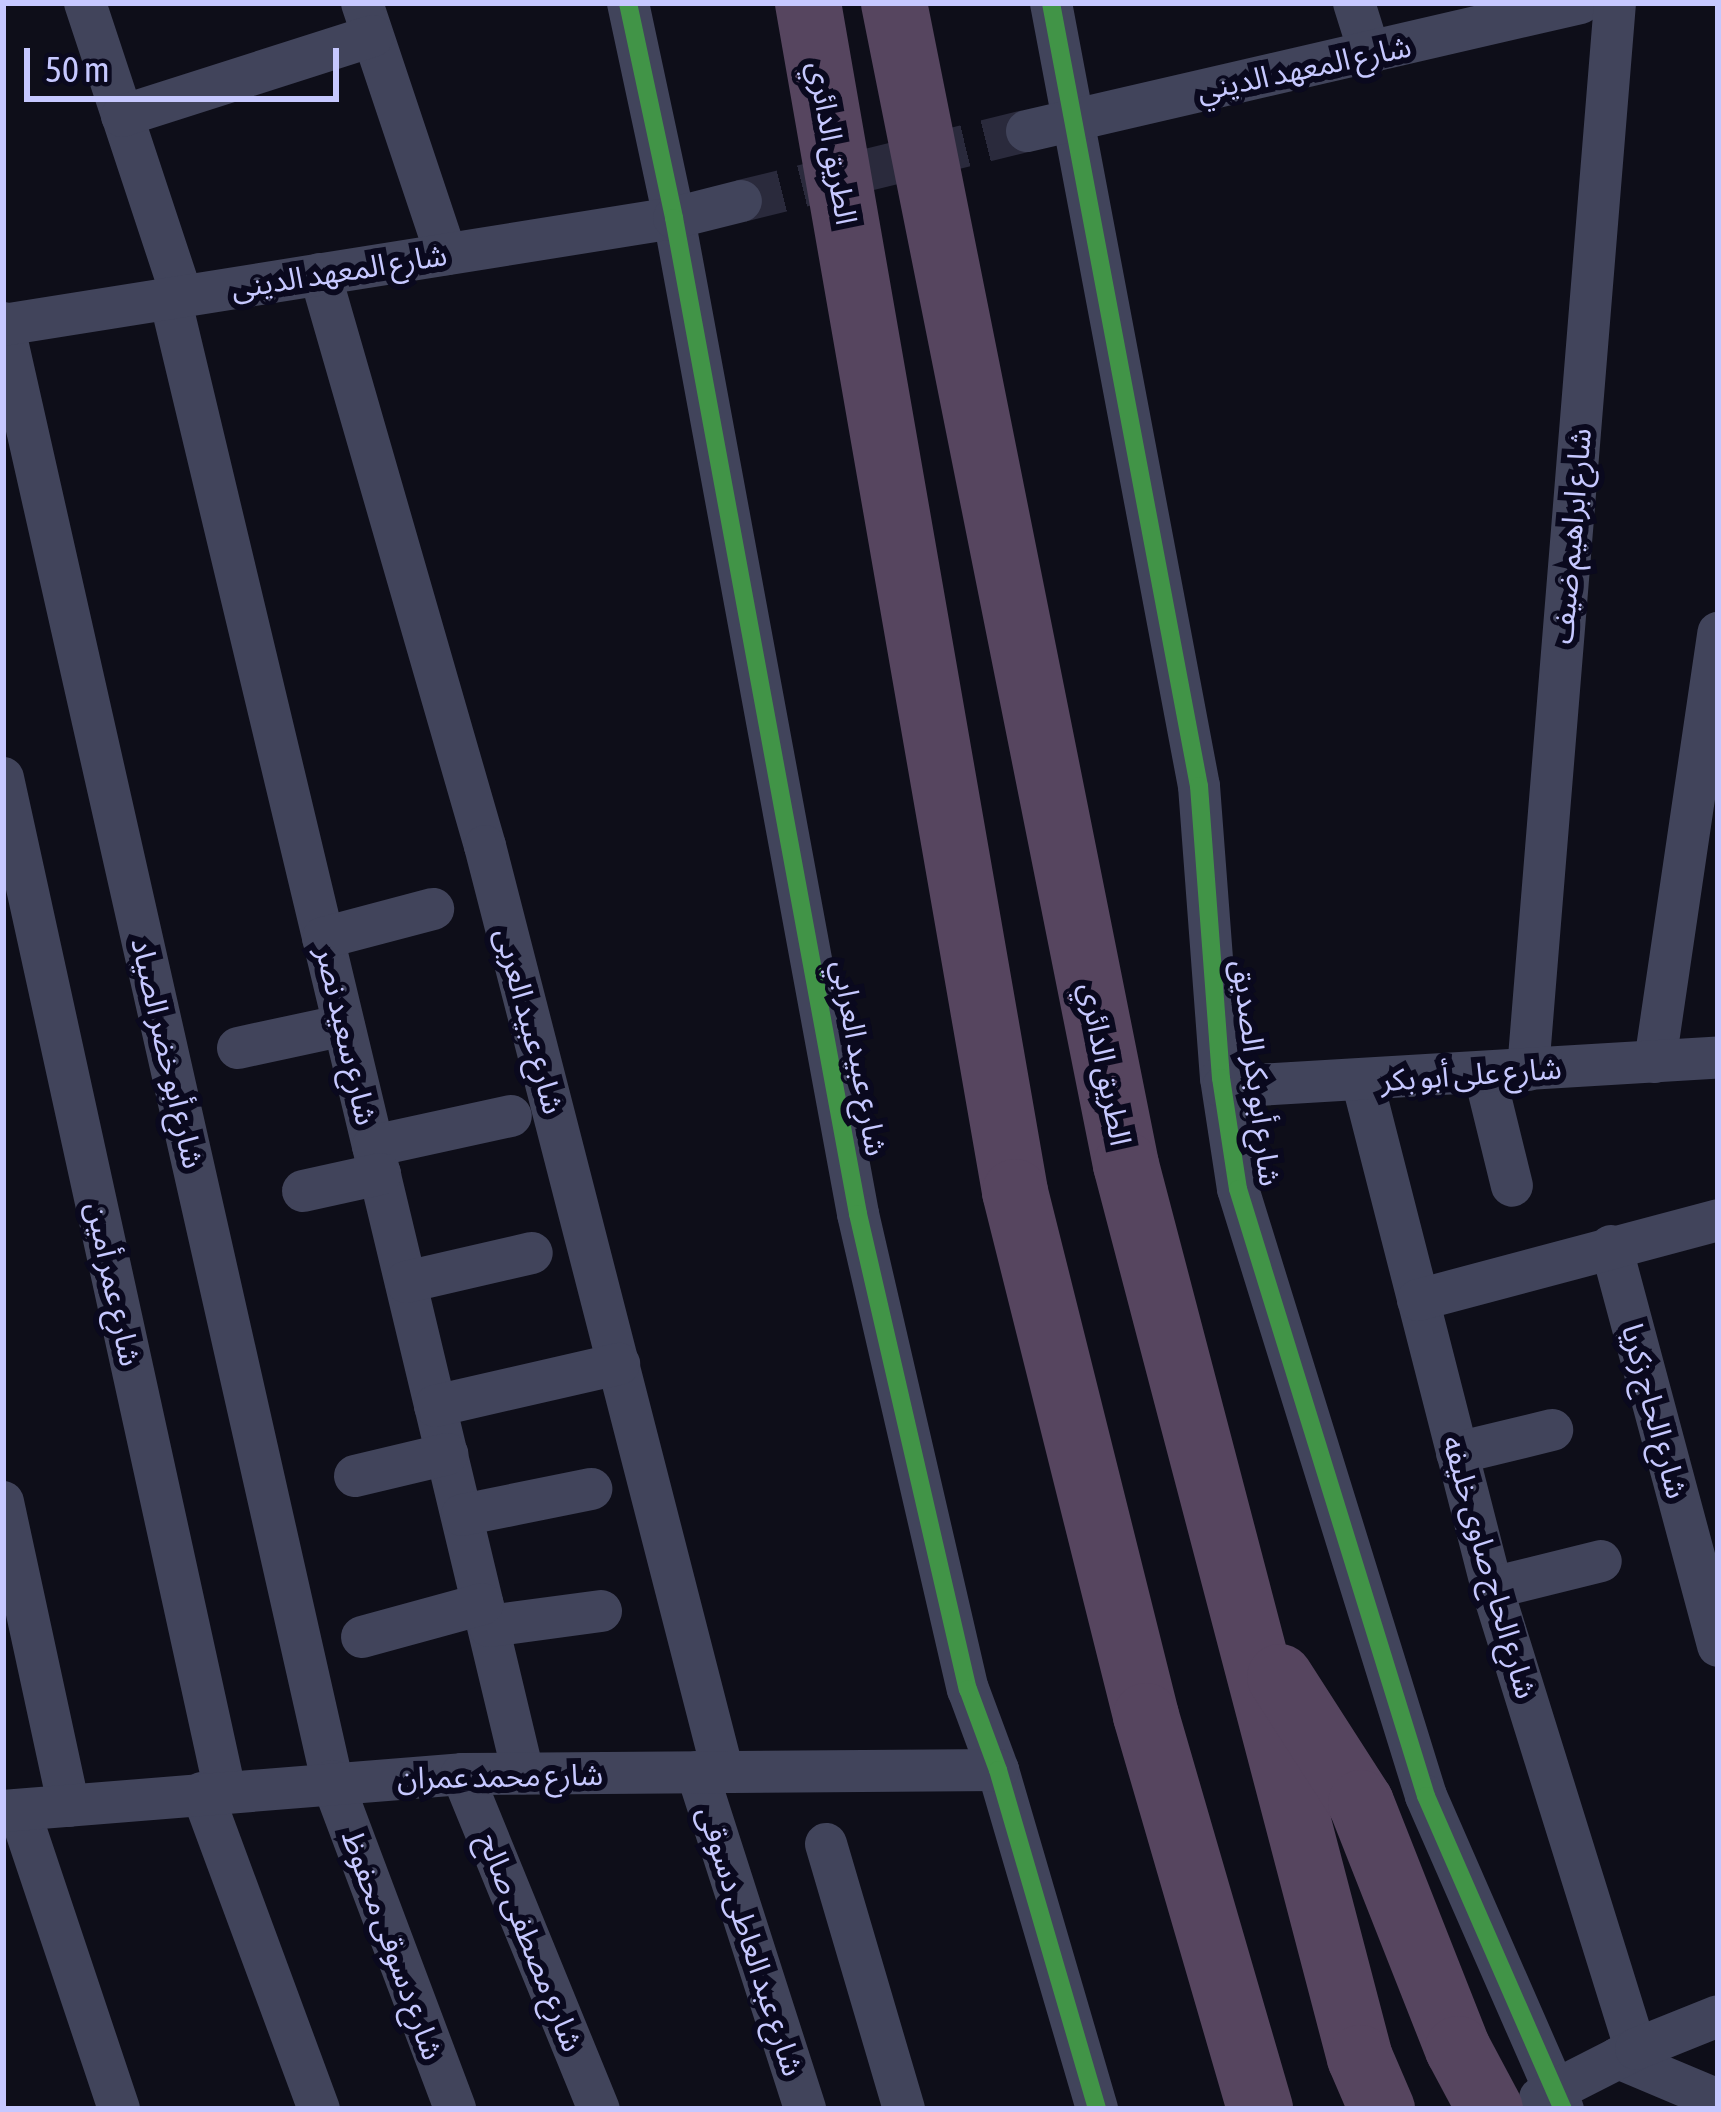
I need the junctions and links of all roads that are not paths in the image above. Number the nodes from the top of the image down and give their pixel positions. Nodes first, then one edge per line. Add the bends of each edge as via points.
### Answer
1 (85, 3) edge
2 (628, 3) edge
3 (791, 3) edge
4 (808, 3) edge
5 (1051, 3) edge
6 (1354, 3) edge
7 (1580, 3) edge
8 (1615, 3) edge
9 (1518, 12) edge
10 (899, 14) edge
11 (367, 20) edge
12 (1370, 54) junction
13 (828, 107) junction
14 (122, 116) junction
15 (1070, 120) junction
16 (1027, 131) tunnel mouth
17 (741, 201) tunnel mouth
18 (674, 218) junction
19 (446, 254) junction
20 (320, 274) junction
21 (176, 297) junction
22 (3, 324) edge
23 (1718, 633) edge
24 (3, 778) edge
25 (433, 909) dead end
26 (323, 938) junction
27 (344, 1025) junction
28 (238, 1048) dead end
29 (1718, 1058) edge
30 (1655, 1062) junction
31 (1528, 1070) junction
32 (1484, 1072) junction
33 (1362, 1080) junction
34 (1223, 1087) junction
35 (511, 1116) dead end
36 (376, 1160) junction
37 (1512, 1186) dead end
38 (303, 1192) dead end
39 (1718, 1220) edge
40 (1611, 1246) junction
41 (532, 1253) dead end
42 (406, 1282) junction
43 (1418, 1300) junction
44 (619, 1364) junction
45 (435, 1406) junction
46 (1552, 1430) dead end
47 (1457, 1453) junction
48 (447, 1454) junction
49 (356, 1476) dead end
50 (591, 1489) dead end
51 (3, 1502) edge
52 (462, 1515) junction
53 (1601, 1562) dead end
54 (1492, 1588) junction
55 (601, 1611) dead end
56 (486, 1615) junction
57 (1247, 1627) junction
58 (362, 1637) dead end
59 (1718, 1646) edge
60 (998, 1770) junction
61 (710, 1772) junction
62 (523, 1773) junction
63 (462, 1774) junction
64 (332, 1781) junction
65 (214, 1792) junction
66 (69, 1806) junction
67 (11, 1810) edge
68 (826, 1844) dead end
69 (1718, 2016) edge
70 (1627, 2054) junction
71 (1718, 2101) edge
72 (1537, 2102) edge
73 (119, 2109) edge
74 (319, 2109) edge
75 (454, 2109) edge
76 (599, 2109) edge
77 (805, 2109) edge
78 (904, 2109) edge
79 (1097, 2109) edge
80 (1260, 2109) edge
81 (1382, 2109) edge

1 - 14 street, شارع سعيد نصر
2 - 18 street, شارع عبيد العرابي
3 - 13 highway
4 - 13 highway, الطريق الدائري
5 - 15 street, شارع أبو بكر الصديق
6 - 12 street
7 - 9 street, شارع المعهد الديني
8 - 31 street, شارع ابراهيم ضيف
9 - 12 street, شارع المعهد الديني
10 - 57 highway, الطريق الدائري via 1126,1165
11 - 14 street
11 - 19 street
12 - 15 street, شارع المعهد الديني
13 - 80 highway, الطريق الدائري via 1015,1192 1146,1716
14 - 21 street, شارع سعيد نصر
15 - 16 street, شارع المعهد الديني
15 - 34 street, شارع أبو بكر الصديق via 1199,785
17 - 18 street
18 - 19 street, شارع المعهد الدينى
18 - 60 street, شارع عبيد العرابي via 858,1214 968,1688
19 - 20 street, شارع المعهد الدينى
20 - 21 street, شارع المعهد الدينى
20 - 44 street, شارع عبيد العربى via 484,846
21 - 22 street, شارع المعهد الدينى
21 - 26 street, شارع سعيد نصر
22 - 64 street, شارع أبو خضر الصياد
23 - 30 street
24 - 65 street, شارع عمر أمين
25 - 26 street
26 - 27 street, شارع سعيد نصر
27 - 28 street
27 - 36 street, شارع سعيد نصر
29 - 30 street, شارع على أبو بكر
30 - 31 street, شارع على أبو بكر
31 - 32 street, شارع على أبو بكر
32 - 33 street, شارع على أبو بكر
32 - 37 street
33 - 34 street, شارع على أبو بكر
33 - 43 street, شارع الحاج صاوى خليفه
34 - 72 street, شارع أبو بكر الصديق via 1238,1189 1426,1796
35 - 36 street
36 - 38 street
36 - 42 street, شارع سعيد نصر
39 - 40 street
40 - 43 street
40 - 59 street, شارع الحاج زكريا
41 - 42 street
42 - 45 street, شارع سعيد نصر
43 - 47 street, شارع الحاج صاوى خليفه
44 - 45 street
44 - 61 street, شارع عبيد العربى
45 - 48 street, شارع سعيد نصر
46 - 47 street
47 - 54 street, شارع الحاج صاوى خليفه
48 - 49 street
48 - 52 street, شارع سعيد نصر
50 - 52 street
51 - 66 street
52 - 56 street, شارع سعيد نصر
53 - 54 street
54 - 70 street, شارع الحاج صاوى خليفه
55 - 56 street
56 - 58 street
56 - 62 street, شارع سعيد نصر
57 - 72 highway via 1360,1803 1458,2049
57 - 81 highway, الطريق الدائري via 1360,2058
60 - 61 street, شارع محمد عمران
60 - 79 street, شارع عبيد العرابي
61 - 62 street, شارع محمد عمران
61 - 77 street, شارع عبد العاطى دسوقى
62 - 63 street, شارع محمد عمران
63 - 64 street, شارع محمد عمران
63 - 76 street, شارع مصطفى صالح
64 - 65 street, شارع محمد عمران
64 - 75 street, شارع دسوقى محفوظ
65 - 66 street, شارع محمد عمران
65 - 74 street, شارع عمر أمين
66 - 67 street, شارع محمد عمران
67 - 73 street
68 - 78 street
69 - 70 street
70 - 71 street
70 - 72 street

